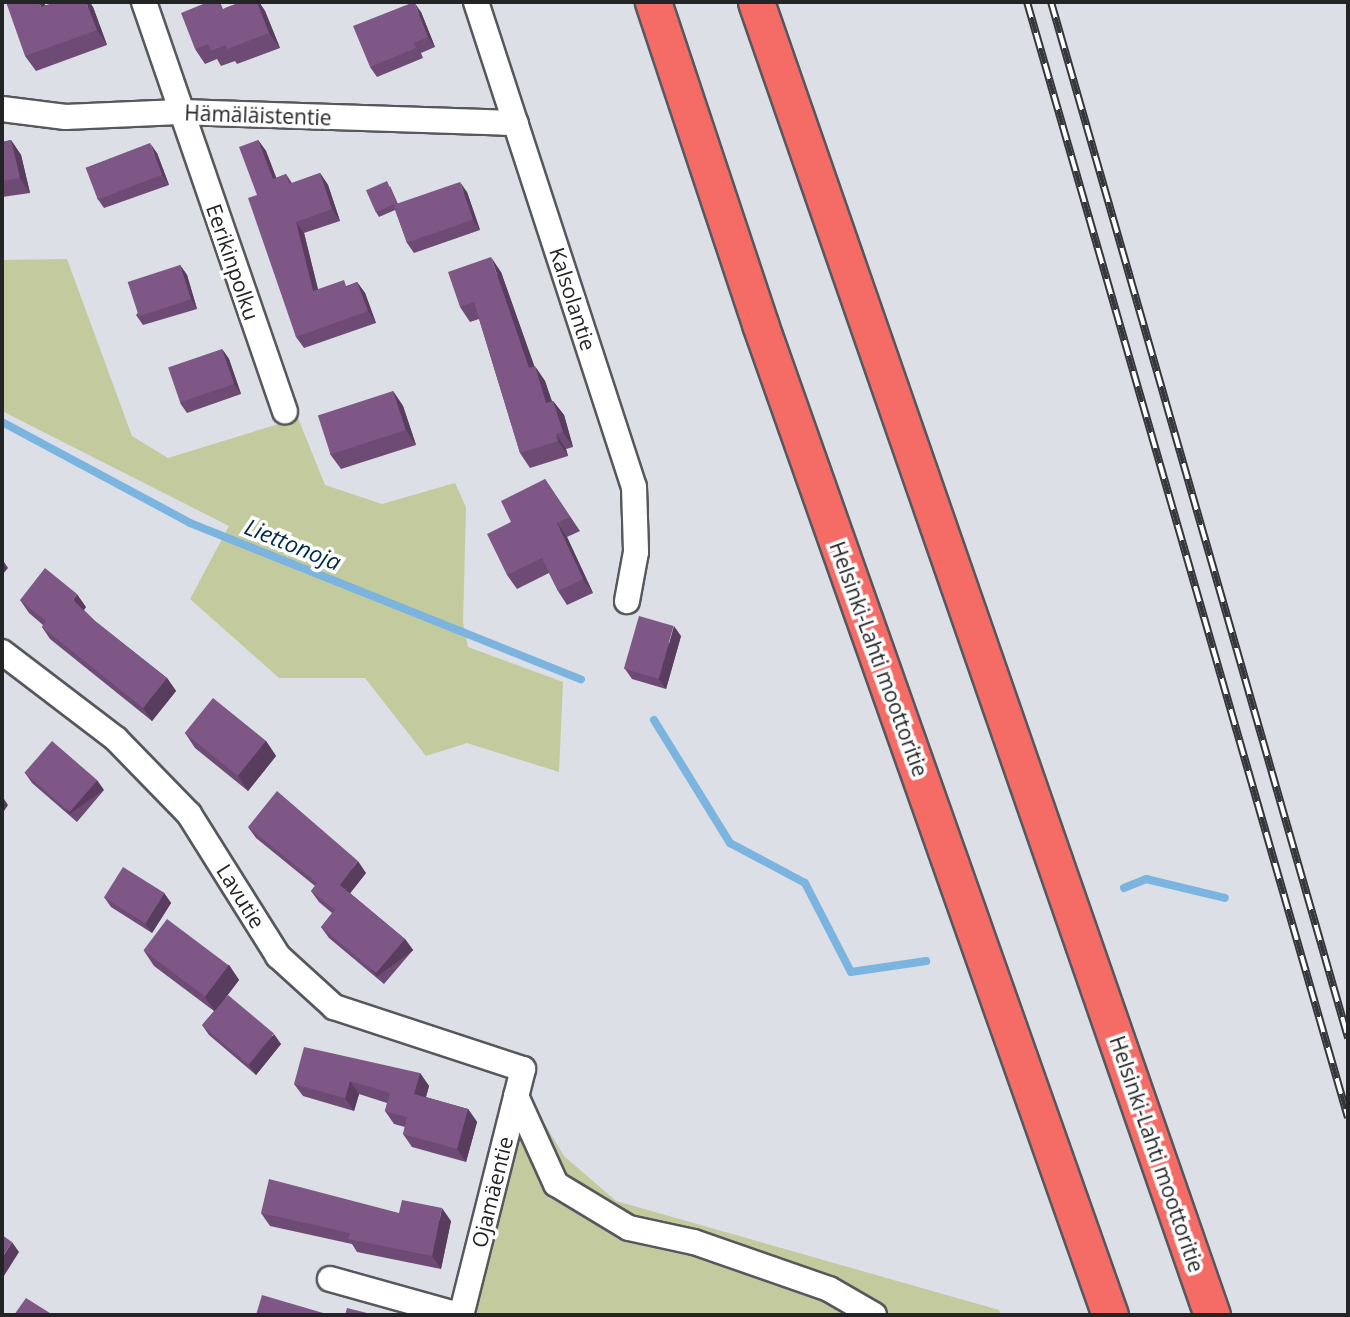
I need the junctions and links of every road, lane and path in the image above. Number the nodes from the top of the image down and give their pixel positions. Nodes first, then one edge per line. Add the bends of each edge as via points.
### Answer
1 (144, 2) edge
2 (476, 2) edge
3 (653, 2) edge
4 (756, 2) edge
5 (2, 109) edge
6 (180, 112) junction
7 (516, 123) junction
8 (285, 411) dead end
9 (627, 601) dead end
10 (2, 652) edge
11 (523, 1069) joint
12 (516, 1096) junction
13 (330, 1279) dead end
14 (460, 1315) edge
15 (873, 1315) edge
16 (1110, 1315) edge
17 (1212, 1315) edge

1 - 6 street, Eerikinpolku
2 - 7 street, Kalsolantie
3 - 16 highway, Helsinki-Lahti moottoritie via 760,324
4 - 17 highway, Helsinki-Lahti moottoritie
5 - 6 street, Hämäläistentie via 65,117
6 - 7 street, Hämäläistentie
6 - 8 street, Eerikinpolku
7 - 9 street, Kalsolantie via 634,487 636,552
10 - 11 street, Lavutie via 116,739 189,814 278,956 334,1007
11 - 12 street, Ojamäentie
12 - 14 street, Ojamäentie
12 - 15 street via 556,1184 629,1228 694,1242 829,1289
13 - 14 street

